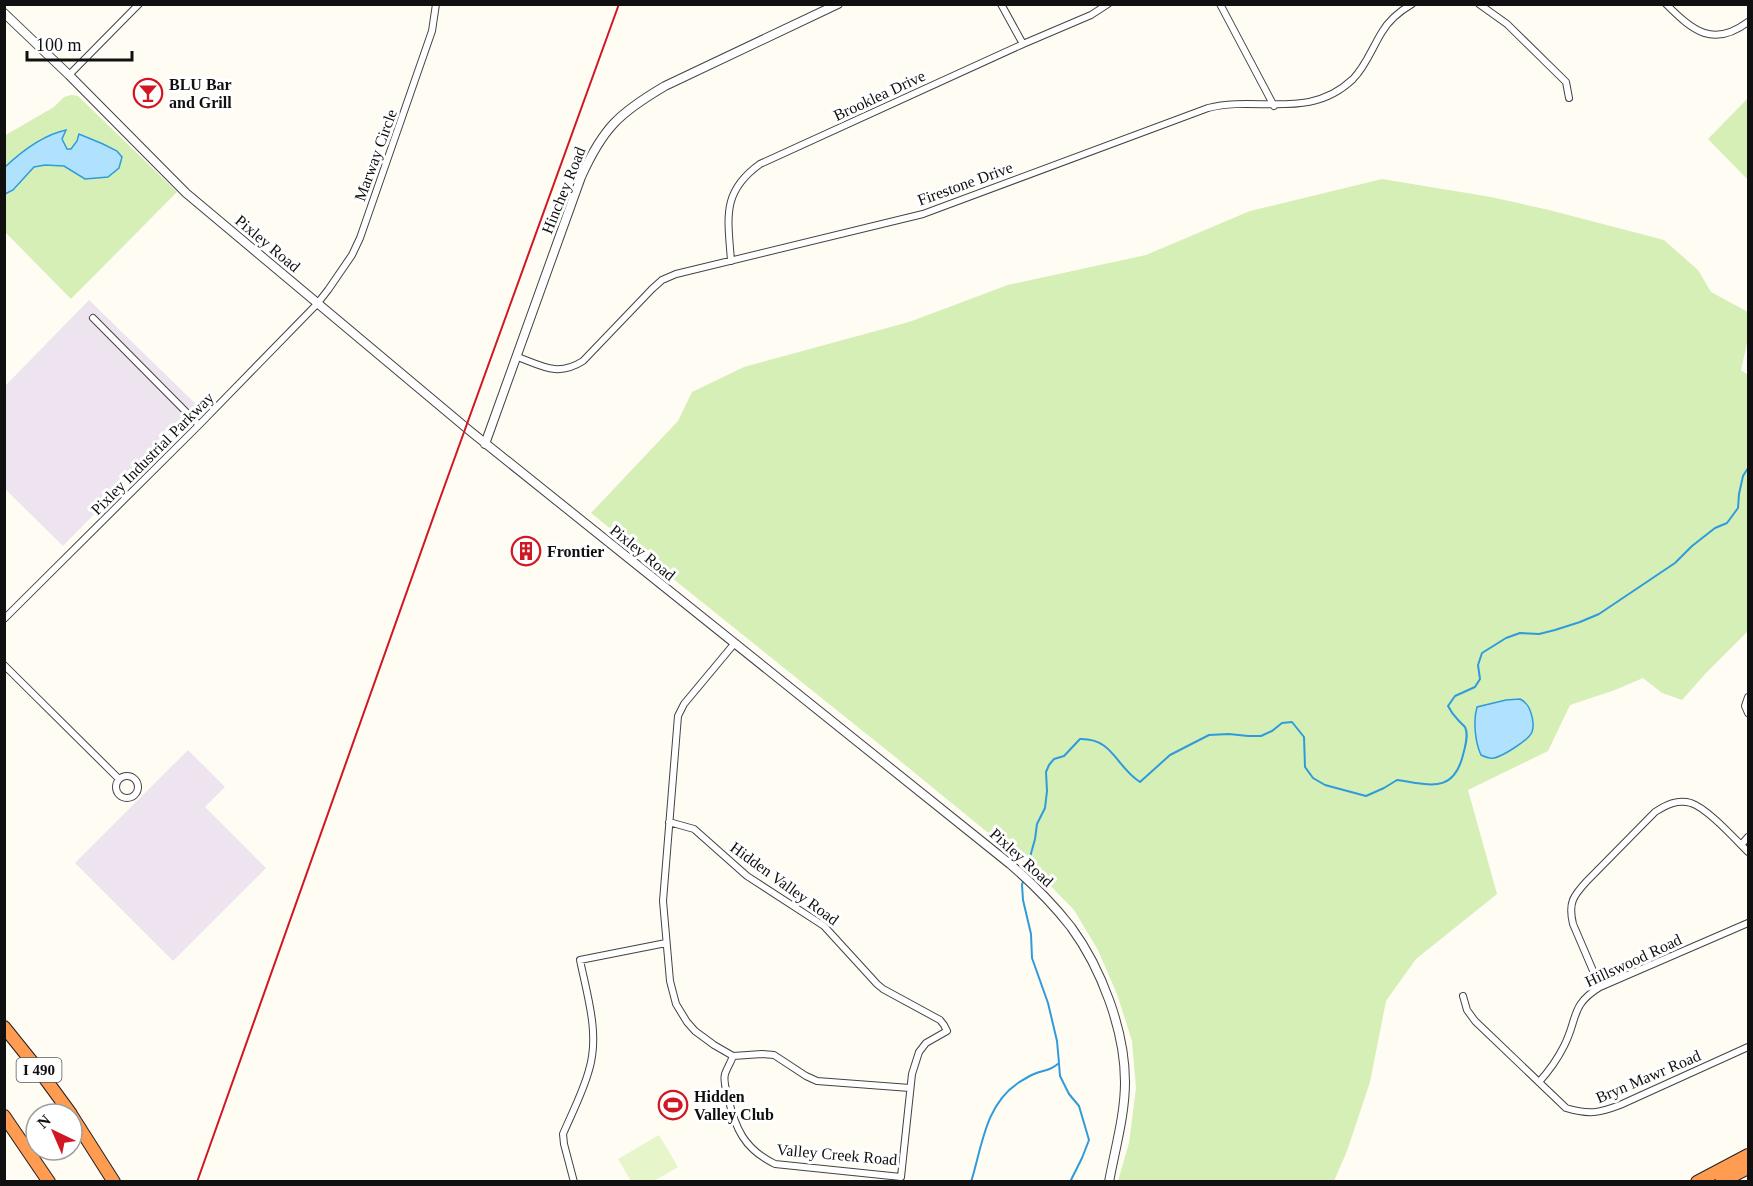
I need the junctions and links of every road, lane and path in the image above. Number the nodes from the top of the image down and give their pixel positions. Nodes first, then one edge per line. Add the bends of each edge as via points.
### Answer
1 (140, 4) edge
2 (436, 4) edge
3 (1001, 4) edge
4 (1108, 4) edge
5 (1220, 4) edge
6 (1412, 4) edge
7 (1479, 4) edge
8 (1666, 4) edge
9 (834, 5) edge
10 (4, 13) edge
11 (1749, 22) edge
12 (1023, 44) junction
13 (69, 75) junction
14 (1569, 98) dead end
15 (1274, 106) junction
16 (731, 261) junction
17 (317, 304) junction
18 (93, 318) dead end
19 (518, 357) junction
20 (200, 425) junction
21 (486, 444) junction
22 (4, 619) edge
23 (734, 644) junction
24 (4, 665) edge
25 (1749, 697) edge
26 (1749, 713) edge
27 (119, 779) dead end
28 (669, 822) junction
29 (1749, 837) edge
30 (1741, 845) junction
31 (1749, 852) edge
32 (1749, 922) edge
33 (666, 943) junction
34 (1600, 987) junction
35 (1463, 996) dead end
36 (4, 1027) edge
37 (1749, 1047) edge
38 (734, 1056) junction
39 (1539, 1082) junction
40 (910, 1088) junction
41 (62, 1102) edge
42 (4, 1116) edge
43 (84, 1135) edge
44 (1749, 1155) edge
45 (1749, 1168) edge
46 (49, 1182) edge
47 (114, 1182) edge
48 (574, 1182) edge
49 (1108, 1182) edge
50 (1697, 1182) edge
51 (1721, 1182) edge

1 - 13 street
2 - 17 street, Marway Circle via 432,31 360,238
3 - 12 street
4 - 12 street, Brooklea Drive
5 - 15 street
6 - 15 street, Firestone Drive via 1388,24 1360,71 1344,86 1319,99
7 - 14 street via 1507,24 1566,82
8 - 11 street via 1686,24 1711,35 1724,34
9 - 19 street, Hinchey Road via 665,86 620,116 593,151 581,177
10 - 13 street, Pixley Road
12 - 16 street, Brooklea Drive via 747,173 731,199 728,215
13 - 17 street, Pixley Road via 186,193
15 - 16 street, Firestone Drive via 1238,103 1208,108 922,214
16 - 19 street, Firestone Drive via 662,280 573,367 551,369
17 - 20 street, Pixley Industrial Parkway
17 - 21 street, Pixley Road
18 - 20 street
19 - 21 street, Hinchey Road
20 - 22 street, Pixley Industrial Parkway
21 - 23 street, Pixley Road
23 - 28 street via 678,716
23 - 49 street, Pixley Road via 1018,870 1072,928 1088,954 1119,1031 1124,1104
24 - 27 street
25 - 26 street via 1745,706
28 - 33 street via 663,901
28 - 40 street, Hidden Valley Road via 694,829 747,876 824,926 883,990 940,1020 947,1031 919,1052
29 - 30 street
30 - 31 street
30 - 34 street via 1691,803 1667,805 1647,820 1571,902 1573,924
32 - 34 street, Hillswood Road
33 - 38 street via 672,993 681,1013 695,1031
33 - 48 street via 580,960 593,1048 590,1069 563,1134
34 - 39 street, Hillswood Road via 1579,1005 1565,1045
35 - 39 street, Bryn Mawr Road via 1475,1021
36 - 41 highway, I 490
37 - 39 street, Bryn Mawr Road via 1601,1112 1584,1114 1566,1108
38 - 40 street via 774,1055 817,1081
38 - 40 street, Valley Creek Road via 724,1083 734,1120 756,1153 775,1164 901,1178
42 - 46 highway
43 - 47 highway, I 490
44 - 50 highway
45 - 51 highway

